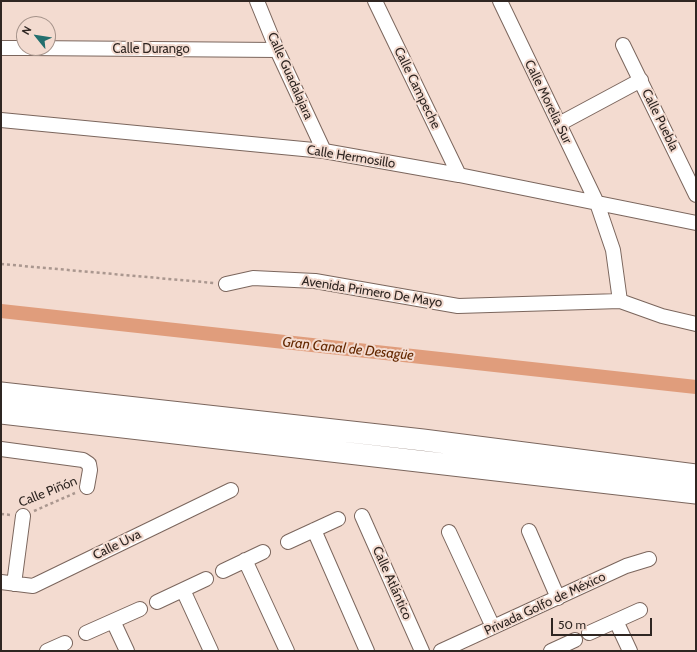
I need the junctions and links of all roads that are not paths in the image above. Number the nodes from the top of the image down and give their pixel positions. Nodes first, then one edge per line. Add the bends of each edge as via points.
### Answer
1 (257, 1) edge
2 (375, 1) edge
3 (500, 1) edge
4 (624, 44) dead end
5 (1, 48) edge
6 (16, 48) edge
7 (56, 48) edge
8 (277, 50) junction
9 (641, 80) junction
10 (1, 120) edge
11 (559, 124) junction
12 (324, 151) junction
13 (459, 175) junction
14 (696, 195) edge
15 (597, 203) junction
16 (696, 223) edge
17 (226, 284) road end
18 (620, 301) junction
19 (696, 324) edge
20 (1, 393) edge
21 (1, 413) edge
22 (1, 449) edge
23 (696, 475) edge
24 (87, 488) road end
25 (231, 490) dead end
26 (696, 493) edge
27 (23, 516) road end
28 (362, 516) dead end
29 (338, 519) dead end
30 (314, 530) junction
31 (529, 531) dead end
32 (449, 532) dead end
33 (288, 542) dead end
34 (263, 552) dead end
35 (245, 560) junction
36 (649, 560) dead end
37 (224, 570) dead end
38 (206, 579) dead end
39 (8, 583) edge
40 (182, 590) junction
41 (558, 598) junction
42 (157, 602) dead end
43 (140, 609) dead end
44 (640, 610) dead end
45 (113, 621) junction
46 (616, 621) junction
47 (493, 627) junction
48 (86, 633) dead end
49 (589, 633) dead end
50 (575, 640) dead end
51 (65, 643) dead end
52 (50, 650) edge
53 (127, 651) edge
54 (211, 651) edge
55 (287, 651) edge
56 (367, 651) edge
57 (422, 651) edge
58 (441, 651) edge
59 (553, 651) edge
60 (630, 651) edge

1 - 8 street, Calle Guadalajara
2 - 13 street, Calle Campeche
3 - 11 street, Calle Morelia Sur
4 - 9 street, Calle Puebla
5 - 6 street, Calle Durango
7 - 8 street, Calle Durango
8 - 12 street, Calle Guadalajara
9 - 11 street
9 - 14 street, Calle Puebla
10 - 12 street, Calle Hermosillo
11 - 15 street, Calle Morelia Sur
12 - 13 street, Calle Hermosillo
13 - 15 street, Calle Hermosillo
15 - 16 street, Calle Hermosillo
15 - 18 street via 613,250
17 - 18 street, Avenida Primero De Mayo via 253,278 315,280 458,306
18 - 19 street via 662,316
20 - 23 highway via 422,440
21 - 26 highway
22 - 24 street via 83,460 89,464 90,470
25 - 39 street, Calle Uva via 33,586
27 - 39 street
28 - 57 street, Calle Atlántico
29 - 30 street
30 - 33 street
30 - 56 street
31 - 41 street
32 - 47 street
34 - 35 street
35 - 37 street
35 - 55 street
36 - 41 street, Privada Golfo de México via 626,566
38 - 40 street
40 - 42 street
40 - 54 street
41 - 47 street, Privada Golfo de México
43 - 45 street
44 - 46 street
45 - 48 street
45 - 53 street
46 - 49 street
46 - 60 street
47 - 58 street, Privada Golfo de México
50 - 59 street
51 - 52 street

